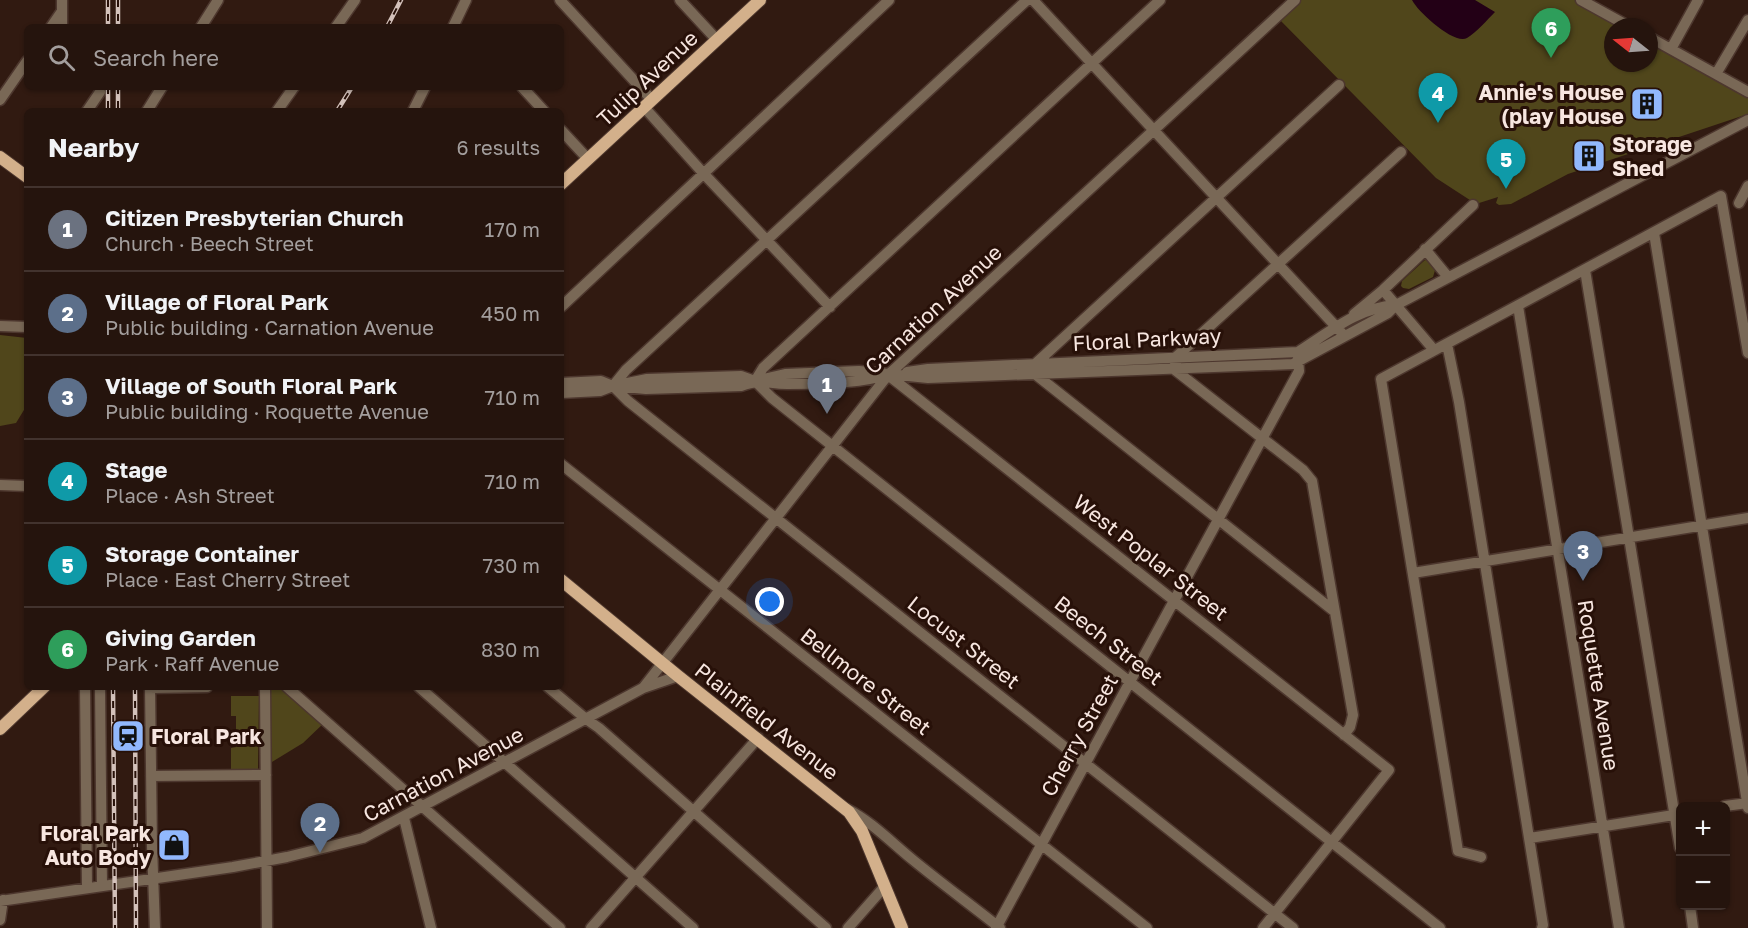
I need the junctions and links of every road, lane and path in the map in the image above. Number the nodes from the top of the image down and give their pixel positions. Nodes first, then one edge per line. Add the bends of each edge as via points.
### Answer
1 (203, 0) edge
2 (355, 0) edge
3 (465, 0) edge
4 (560, 0) edge
5 (680, 0) edge
6 (760, 0) edge
7 (889, 0) edge
8 (1027, 0) edge
9 (1033, 0) edge
10 (1160, 0) edge
11 (1295, 0) edge
12 (1581, 0) edge
13 (1698, 0) edge
14 (1593, 3) edge
15 (216, 4) edge
16 (62, 6) edge
17 (1616, 18) edge
18 (1748, 20) edge
19 (53, 24) edge
20 (62, 24) edge
21 (203, 24) edge
22 (338, 24) edge
23 (459, 24) edge
24 (717, 39) junction
25 (1658, 42) edge
26 (1671, 49) junction
27 (1091, 63) junction
28 (24, 65) edge
29 (1716, 74) junction
30 (1339, 85) dead end
31 (160, 90) edge
32 (292, 90) edge
33 (424, 90) edge
34 (525, 90) edge
35 (100, 92) dead end
36 (1748, 92) edge
37 (0, 100) edge
38 (648, 103) junction
39 (89, 108) edge
40 (149, 108) edge
41 (279, 108) edge
42 (417, 108) edge
43 (541, 108) edge
44 (1748, 120) edge
45 (1154, 131) junction
46 (564, 133) edge
47 (1401, 152) dead end
48 (0, 157) edge
49 (588, 159) junction
50 (704, 174) junction
51 (24, 175) edge
52 (564, 181) edge
53 (1748, 186) edge
54 (1216, 199) junction
55 (1739, 203) dead end
56 (1473, 205) dead end
57 (1654, 233) junction
58 (767, 240) junction
59 (1425, 249) junction
60 (1278, 265) junction
61 (1585, 270) junction
62 (1448, 277) junction
63 (1383, 290) junction
64 (564, 304) edge
65 (1396, 305) junction
66 (1518, 306) junction
67 (830, 307) junction
68 (0, 326) edge
69 (24, 327) edge
70 (1342, 328) junction
71 (1448, 344) junction
72 (1747, 347) edge
73 (1434, 350) junction
74 (1176, 357) junction
75 (1298, 361) junction
76 (1117, 365) junction
77 (1034, 369) junction
78 (1175, 370) junction
79 (888, 375) junction
80 (755, 381) junction
81 (564, 383) edge
82 (613, 386) junction
83 (564, 393) edge
84 (1263, 438) junction
85 (831, 446) junction
86 (564, 466) edge
87 (0, 485) edge
88 (24, 486) edge
89 (775, 517) junction
90 (1748, 518) edge
91 (1219, 519) junction
92 (1702, 526) junction
93 (1630, 537) junction
94 (1557, 549) junction
95 (1485, 561) junction
96 (1413, 573) junction
97 (564, 582) edge
98 (719, 589) junction
99 (1174, 601) junction
100 (1334, 611) junction
101 (662, 662) junction
102 (678, 676) junction
103 (1130, 682) junction
104 (643, 688) junction
105 (41, 690) edge
106 (86, 690) edge
107 (100, 690) edge
108 (150, 690) edge
109 (266, 690) edge
110 (290, 690) edge
111 (422, 690) edge
112 (552, 690) edge
113 (586, 719) junction
114 (0, 729) edge
115 (1344, 735) junction
116 (758, 738) junction
117 (506, 763) junction
118 (1086, 763) junction
119 (266, 775) junction
120 (151, 776) junction
121 (1676, 802) edge
122 (1748, 804) edge
123 (1730, 806) edge
124 (423, 807) junction
125 (844, 807) junction
126 (694, 812) junction
127 (1676, 814) edge
128 (404, 818) junction
129 (1602, 827) junction
130 (1530, 838) junction
131 (890, 841) junction
132 (1332, 842) junction
133 (867, 843) junction
134 (1041, 844) junction
135 (1481, 857) dead end
136 (267, 861) junction
137 (636, 877) junction
138 (154, 879) junction
139 (102, 886) junction
140 (885, 886) junction
141 (87, 888) junction
142 (1, 900) edge
143 (1691, 910) edge
144 (1275, 913) junction
145 (0, 920) edge
146 (998, 927) edge
147 (155, 928) edge
148 (267, 928) edge
149 (431, 928) edge
150 (560, 928) edge
151 (591, 928) edge
152 (693, 928) edge
153 (826, 928) edge
154 (848, 928) edge
155 (902, 928) edge
156 (1147, 928) edge
157 (1263, 928) edge
158 (1293, 928) edge
159 (1440, 928) edge
160 (1542, 928) edge
161 (1619, 928) edge
162 (1694, 928) edge

1 - 15 street
2 - 22 street
3 - 23 street
4 - 38 street
5 - 24 street
6 - 24 main road, Tulip Avenue
7 - 50 street
8 - 58 street
9 - 27 street
10 - 27 street
11 - 45 street, Carnation Avenue
12 - 14 street
13 - 26 street
14 - 17 street
15 - 21 street
16 - 19 street
16 - 20 street
18 - 29 street
24 - 38 main road, Tulip Avenue
25 - 26 street
26 - 29 street
27 - 45 street
27 - 67 street
28 - 37 street
29 - 36 street
30 - 54 street
31 - 40 street
32 - 41 street
33 - 42 street
34 - 43 street
35 - 39 street
38 - 49 main road, Tulip Avenue
38 - 50 street
44 - 62 street, Floral Parkway
45 - 54 street
45 - 79 street, Carnation Avenue
46 - 49 street
47 - 60 street
48 - 51 main road
49 - 52 main road, Tulip Avenue
50 - 58 street
50 - 64 street
53 - 55 street
54 - 60 street
54 - 77 street
56 - 59 street
57 - 61 street
57 - 72 street via 1721,196
57 - 92 street
58 - 67 street
58 - 82 street via 626,369
59 - 62 street
59 - 63 street
60 - 70 street
60 - 74 street
61 - 66 street
61 - 93 street
62 - 65 street, Floral Parkway
63 - 65 street
63 - 70 street
65 - 70 street, Floral Parkway via 1388,313
65 - 73 street
66 - 71 street
66 - 94 street, Roquette Avenue
67 - 80 street via 763,368
68 - 69 street
70 - 75 street, Floral Parkway
71 - 73 street
71 - 95 street
73 - 96 street via 1381,379
74 - 75 street, Floral Parkway
74 - 76 street, Floral Parkway
74 - 78 street
75 - 78 street, Floral Parkway
75 - 84 street, Cherry Street
76 - 77 street, Floral Parkway
76 - 78 street, Floral Parkway
77 - 79 street, Floral Parkway via 928,378
77 - 91 street
78 - 84 street
79 - 80 street, Floral Parkway via 859,371 820,377 785,374
79 - 85 street, Carnation Avenue
79 - 99 street, West Poplar Street
80 - 82 street, Floral Parkway via 741,376 695,383 647,380
80 - 85 street, Beech Street
81 - 82 street, Floral Parkway via 601,381
82 - 83 street, Floral Parkway via 600,391
82 - 89 street, Locust Street via 628,402
84 - 91 street, Cherry Street
84 - 100 street via 1312,481
85 - 89 street, Carnation Avenue
85 - 103 street, Beech Street
86 - 98 street, Bellmore Street
87 - 88 street
89 - 98 street, Carnation Avenue
89 - 118 street, Locust Street
90 - 92 street
91 - 99 street, Cherry Street
91 - 100 street
92 - 93 street
92 - 122 street
93 - 94 street
93 - 121 street
94 - 95 street
94 - 129 street, Roquette Avenue
95 - 96 street
95 - 130 street
96 - 135 street via 1458,851
97 - 101 main road, Plainfield Avenue
98 - 101 street, Carnation Avenue
98 - 134 street, Bellmore Street
99 - 103 street, Cherry Street
99 - 115 street, West Poplar Street
100 - 115 street via 1353,715
101 - 102 main road, Plainfield Avenue
101 - 104 street, Carnation Avenue
102 - 104 street, Carnation Avenue
102 - 116 main road, Plainfield Avenue
103 - 118 street, Cherry Street
103 - 132 street, Beech Street
104 - 113 street, Carnation Avenue
105 - 114 main road
106 - 141 street
107 - 139 street
108 - 120 street
109 - 119 street
110 - 124 street
111 - 117 street
112 - 113 street
113 - 117 street, Carnation Avenue
113 - 126 street
115 - 132 street, West Poplar Street via 1389,770
116 - 125 main road, Plainfield Avenue
116 - 126 street
117 - 124 street, Carnation Avenue
117 - 137 street
118 - 134 street, Cherry Street
118 - 144 street, Locust Street
119 - 120 street
119 - 136 street
120 - 138 street
122 - 123 street
124 - 128 street, Carnation Avenue
124 - 150 street
125 - 131 street via 865,818
125 - 133 main road, Plainfield Avenue
126 - 137 street
126 - 153 street
127 - 129 street
128 - 136 street, Carnation Avenue via 363,838
128 - 149 street
129 - 130 street
129 - 161 street, Roquette Avenue
130 - 160 street
131 - 133 street via 877,839
131 - 146 street
132 - 144 street
132 - 159 street, Beech Street
133 - 140 main road, Plainfield Avenue
134 - 146 street, Cherry Street
134 - 156 street, Bellmore Street
136 - 138 street, Carnation Avenue
136 - 148 street
137 - 151 street
137 - 152 street
138 - 139 street, Carnation Avenue
138 - 147 street
139 - 141 street, Carnation Avenue
140 - 154 street
140 - 155 main road, Plainfield Avenue
141 - 142 street, Carnation Avenue
142 - 145 street
143 - 162 street
144 - 157 street
144 - 158 street, Locust Street

